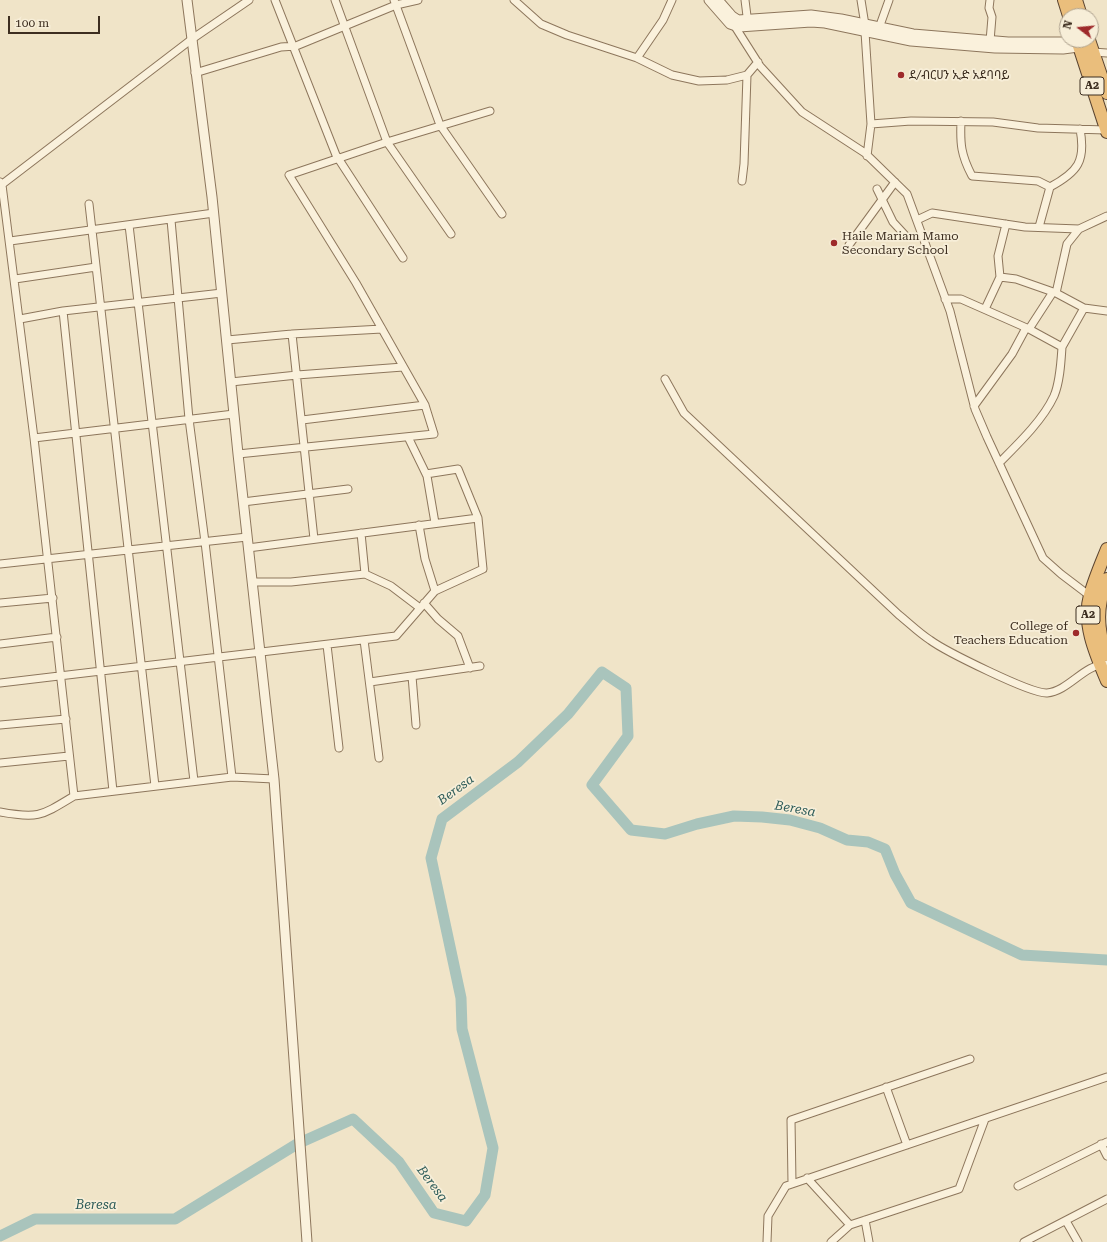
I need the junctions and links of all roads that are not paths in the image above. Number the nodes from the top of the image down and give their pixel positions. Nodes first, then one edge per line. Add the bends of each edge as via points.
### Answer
1 (187, 0) edge
2 (249, 0) edge
3 (275, 0) edge
4 (335, 0) edge
5 (418, 0) edge
6 (514, 0) edge
7 (672, 0) edge
8 (709, 0) edge
9 (718, 0) edge
10 (745, 0) edge
11 (861, 0) edge
12 (888, 0) edge
13 (990, 0) edge
14 (395, 3) edge
15 (747, 23) junction
16 (734, 25) junction
17 (344, 26) junction
18 (865, 28) junction
19 (879, 28) junction
20 (192, 38) junction
21 (990, 41) junction
22 (1059, 42) edge
23 (1059, 45) edge
24 (293, 46) junction
25 (1084, 48) edge
26 (1085, 48) edge
27 (1094, 48) edge
28 (1107, 53) edge
29 (637, 58) junction
30 (758, 62) junction
31 (195, 73) junction
32 (747, 75) junction
33 (1107, 93) edge
34 (490, 111) dead end
35 (962, 122) junction
36 (871, 124) junction
37 (440, 125) junction
38 (1080, 129) junction
39 (1107, 131) edge
40 (387, 142) junction
41 (867, 156) junction
42 (337, 158) junction
43 (742, 181) dead end
44 (895, 182) junction
45 (1, 184) edge
46 (1050, 187) junction
47 (877, 189) dead end
48 (882, 200) junction
49 (89, 204) dead end
50 (214, 213) junction
51 (502, 214) dead end
52 (1107, 216) edge
53 (171, 220) junction
54 (917, 220) junction
55 (129, 224) junction
56 (1006, 224) junction
57 (1039, 227) junction
58 (1080, 229) junction
59 (92, 230) junction
60 (451, 234) dead end
61 (905, 235) dead end
62 (10, 241) junction
63 (850, 245) dead end
64 (404, 258) dead end
65 (96, 268) junction
66 (1000, 277) junction
67 (15, 279) junction
68 (222, 292) junction
69 (1054, 293) junction
70 (180, 297) junction
71 (945, 299) junction
72 (138, 302) junction
73 (100, 307) junction
74 (1084, 308) junction
75 (985, 309) junction
76 (63, 311) junction
77 (1107, 311) edge
78 (20, 319) junction
79 (1028, 328) junction
80 (382, 329) junction
81 (292, 334) junction
82 (227, 340) junction
83 (1062, 347) junction
84 (403, 367) junction
85 (296, 375) junction
86 (665, 379) dead end
87 (231, 382) junction
88 (424, 405) junction
89 (974, 406) junction
90 (234, 414) junction
91 (189, 419) junction
92 (302, 420) junction
93 (152, 424) junction
94 (114, 428) junction
95 (76, 433) junction
96 (408, 437) junction
97 (34, 438) junction
98 (305, 446) junction
99 (238, 454) junction
100 (1000, 463) junction
101 (426, 474) junction
102 (348, 489) dead end
103 (310, 494) junction
104 (243, 502) junction
105 (478, 518) junction
106 (435, 523) junction
107 (419, 525) junction
108 (361, 533) junction
109 (247, 537) junction
110 (314, 539) junction
111 (205, 542) junction
112 (168, 546) junction
113 (248, 548) junction
114 (1107, 549) edge
115 (128, 551) junction
116 (88, 555) junction
117 (48, 559) junction
118 (0, 564) edge
119 (1104, 567) edge
120 (365, 574) junction
121 (1107, 579) edge
122 (252, 582) junction
123 (435, 591) junction
124 (1090, 596) junction
125 (53, 598) junction
126 (0, 603) edge
127 (422, 606) junction
128 (57, 637) junction
129 (364, 640) junction
130 (0, 644) edge
131 (326, 645) junction
132 (260, 653) junction
133 (218, 658) junction
134 (1105, 661) edge
135 (182, 662) junction
136 (141, 666) junction
137 (480, 666) dead end
138 (470, 668) junction
139 (100, 671) junction
140 (62, 676) junction
141 (412, 676) junction
142 (1107, 681) edge
143 (0, 682) edge
144 (370, 682) junction
145 (66, 719) junction
146 (0, 725) edge
147 (416, 725) dead end
148 (339, 748) dead end
149 (69, 756) junction
150 (379, 758) dead end
151 (0, 763) edge
152 (232, 777) junction
153 (274, 779) junction
154 (194, 781) junction
155 (155, 786) junction
156 (113, 791) junction
157 (74, 796) junction
158 (0, 812) edge
159 (970, 1059) dead end
160 (1107, 1078) edge
161 (886, 1087) junction
162 (985, 1119) junction
163 (1104, 1143) edge
164 (907, 1145) junction
165 (1107, 1156) edge
166 (807, 1178) junction
167 (792, 1183) junction
168 (1018, 1186) dead end
169 (1107, 1200) edge
170 (865, 1220) junction
171 (1066, 1221) junction
172 (850, 1225) junction
173 (307, 1242) edge
174 (767, 1242) edge
175 (831, 1242) edge
176 (869, 1242) edge
177 (1024, 1242) edge
178 (1078, 1242) edge

1 - 20 street
2 - 20 street
3 - 24 street
4 - 17 street
5 - 14 street
6 - 29 street via 541,24
7 - 29 street via 663,20
8 - 16 street via 730,24
9 - 15 street via 732,16
10 - 15 street
11 - 18 street
12 - 19 street
13 - 21 street
14 - 17 street
14 - 37 street
15 - 16 street
15 - 18 street via 811,15 841,19
16 - 30 street
17 - 24 street
17 - 40 street
18 - 19 street
18 - 23 street via 911,41 994,48
18 - 36 street
19 - 21 street via 912,34
20 - 31 street
20 - 45 street
21 - 22 street
24 - 31 street via 281,47
24 - 42 street
25 - 39 highway, A2
26 - 33 highway, A2
27 - 28 street
29 - 32 street via 672,75 699,81 727,80
30 - 32 street
30 - 41 street via 802,112
31 - 50 street
32 - 43 street
34 - 37 street
35 - 36 street via 911,121
35 - 38 street
35 - 46 street via 960,142 963,158 972,176 1038,180
36 - 41 street
37 - 40 street
37 - 51 street
38 - 39 street
38 - 46 street via 1083,147 1076,169
40 - 42 street
40 - 60 street
41 - 44 street
42 - 64 street
42 - 80 street via 289,174
44 - 48 street
44 - 54 street via 907,194
45 - 62 street
46 - 57 street
47 - 48 street
48 - 61 street via 893,222
48 - 63 street
49 - 59 street
50 - 53 street
50 - 68 street
52 - 58 street
53 - 55 street
53 - 70 street
54 - 56 street via 932,213
54 - 71 street
55 - 59 street
55 - 72 street
56 - 57 street
56 - 66 street via 998,256
57 - 58 street
58 - 69 street via 1067,244
59 - 62 street
59 - 65 street
62 - 67 street
65 - 67 street
65 - 73 street
66 - 69 street via 1016,278
66 - 75 street
67 - 78 street
68 - 70 street
68 - 82 street
69 - 74 street
69 - 79 street
70 - 72 street
70 - 91 street
71 - 75 street via 961,299
71 - 89 street
72 - 73 street
72 - 93 street
73 - 76 street
73 - 94 street
74 - 77 street
74 - 83 street
75 - 79 street
76 - 78 street
76 - 95 street
78 - 97 street
79 - 83 street
79 - 89 street
80 - 81 street
80 - 84 street
81 - 82 street
81 - 85 street
82 - 87 street
83 - 100 street via 1054,395 1022,439
84 - 85 street
84 - 88 street
85 - 87 street
85 - 92 street
86 - 134 street via 684,413 899,615 930,641 1027,689 1046,693 1069,683
87 - 90 street
88 - 92 street
88 - 96 street via 434,434
89 - 100 street
90 - 91 street
90 - 99 street
91 - 93 street
91 - 111 street
92 - 98 street
93 - 94 street
93 - 112 street
94 - 95 street
94 - 115 street
95 - 97 street
95 - 116 street
96 - 98 street
96 - 101 street
97 - 117 street
98 - 99 street
98 - 103 street
99 - 104 street
100 - 124 street via 1044,558
101 - 105 street via 458,469
101 - 106 street
102 - 103 street
103 - 104 street
103 - 110 street
104 - 109 street
105 - 106 street
105 - 123 street via 482,569
106 - 107 street
107 - 108 street
107 - 123 street via 425,559
108 - 110 street
108 - 120 street
109 - 111 street
109 - 113 street
110 - 113 street
111 - 112 street
111 - 133 street
112 - 115 street
112 - 135 street
113 - 122 street
114 - 119 highway, A2
115 - 116 street
115 - 136 street
116 - 117 street
116 - 139 street
117 - 118 street
117 - 125 street
119 - 124 highway, A2
120 - 122 street via 291,582
120 - 127 street via 391,586
121 - 134 highway, A2 via 1098,614
122 - 132 street
123 - 127 street
124 - 134 highway, A2 via 1088,612 1092,641
125 - 126 street
125 - 128 street
127 - 129 street via 396,636
127 - 138 street via 458,636
128 - 130 street
128 - 140 street
129 - 131 street
129 - 144 street
131 - 132 street
131 - 148 street
132 - 133 street
132 - 153 street
133 - 135 street
133 - 152 street
134 - 142 highway, A2
135 - 136 street
135 - 154 street
136 - 139 street
136 - 155 street
137 - 138 street
138 - 141 street
139 - 140 street
139 - 156 street
140 - 143 street
140 - 145 street
141 - 144 street
141 - 147 street
144 - 150 street
145 - 146 street
145 - 149 street
149 - 151 street
149 - 157 street
152 - 153 street
152 - 154 street
153 - 173 street
154 - 155 street
155 - 156 street
156 - 157 street
157 - 158 street via 46,814 26,817
159 - 161 street
160 - 162 street
161 - 164 street
161 - 167 street via 790,1120
162 - 164 street
162 - 170 street via 959,1189
163 - 165 street
163 - 168 street
164 - 166 street
166 - 167 street
166 - 172 street
167 - 174 street via 786,1186 768,1216
169 - 171 street
170 - 172 street
170 - 176 street
171 - 177 street
171 - 178 street
172 - 175 street

